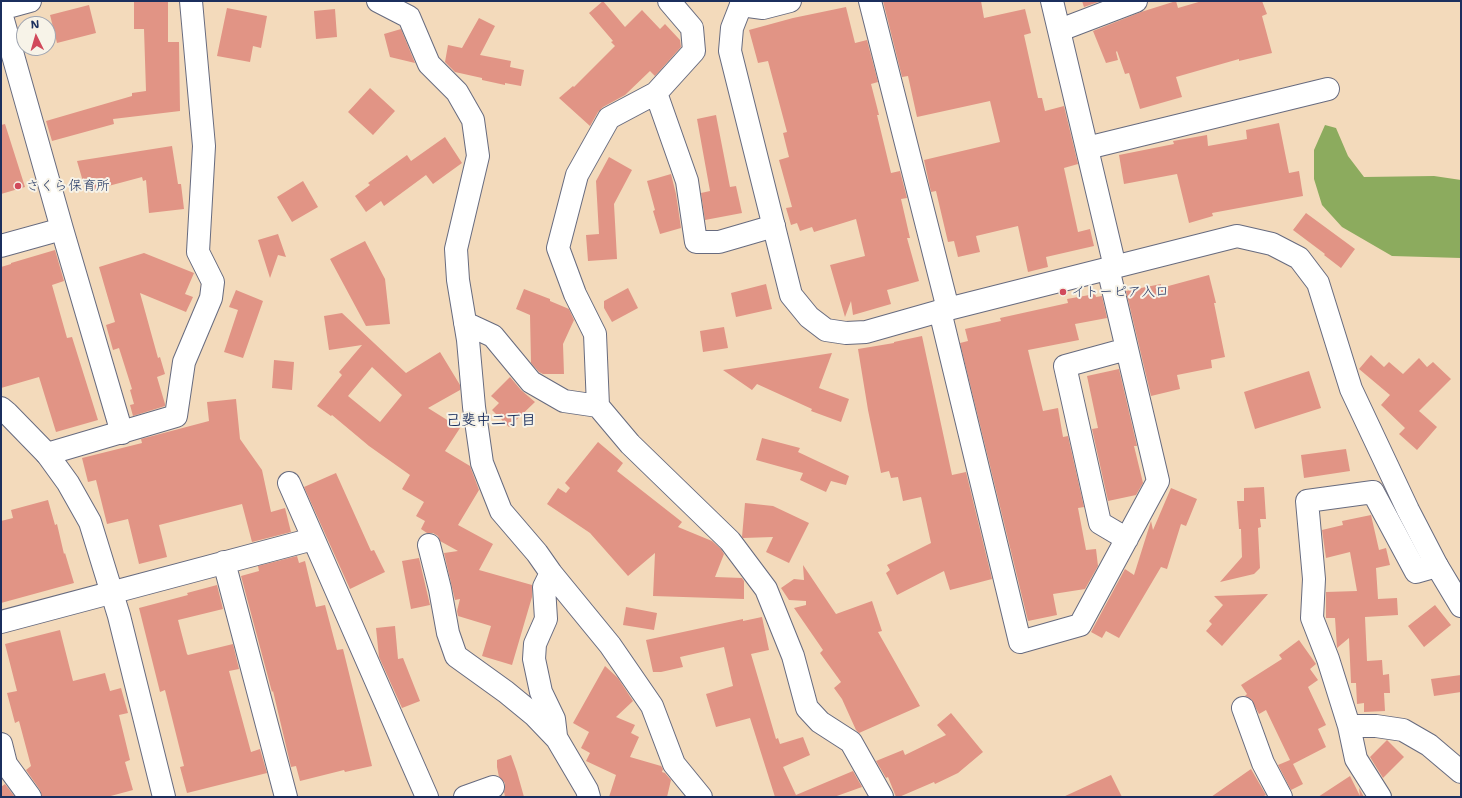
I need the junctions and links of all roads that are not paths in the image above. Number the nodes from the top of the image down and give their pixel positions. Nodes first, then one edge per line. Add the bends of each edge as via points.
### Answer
1 (30, 1) edge
2 (191, 1) edge
3 (378, 1) edge
4 (669, 1) edge
5 (790, 1) edge
6 (870, 1) edge
7 (1052, 1) edge
8 (1136, 1) edge
9 (742, 3) edge
10 (1, 9) edge
11 (1, 13) edge
12 (1060, 30) junction
13 (1328, 89) dead end
14 (656, 93) junction
15 (1087, 148) junction
16 (774, 226) junction
17 (62, 229) junction
18 (1, 246) edge
19 (1111, 268) junction
20 (944, 310) junction
21 (465, 323) junction
22 (1127, 349) junction
23 (598, 406) junction
24 (1, 408) edge
25 (122, 432) junction
26 (47, 454) junction
27 (289, 483) dead end
28 (313, 539) junction
29 (1126, 540) junction
30 (429, 544) dead end
31 (224, 562) junction
32 (1437, 566) junction
33 (551, 573) junction
34 (112, 592) junction
35 (1461, 606) edge
36 (1, 622) edge
37 (1242, 708) dead end
38 (1349, 726) junction
39 (556, 739) junction
40 (1, 744) edge
41 (1461, 772) edge
42 (493, 787) dead end
43 (30, 797) edge
44 (164, 797) edge
45 (286, 797) edge
46 (427, 797) edge
47 (465, 797) edge
48 (589, 797) edge
49 (700, 797) edge
50 (882, 797) edge
51 (1281, 797) edge
52 (1380, 797) edge

1 - 10 street
2 - 25 street via 204,146 198,252 213,282 211,298 184,362 176,416
3 - 21 street via 409,17 429,64 457,92 473,120 478,156 456,249
4 - 14 street via 692,28 694,50
5 - 9 street via 763,8
6 - 20 street
7 - 12 street
8 - 12 street
9 - 16 street via 732,28 730,51
11 - 17 street
12 - 15 street
13 - 15 street
14 - 16 street via 687,181 696,242 719,242
14 - 23 street via 609,118 577,175 558,248 575,294 595,334
15 - 19 street
16 - 20 street via 791,295 809,317 826,330 866,332
17 - 18 street
17 - 25 street
19 - 20 street
19 - 22 street
19 - 32 street via 1237,236 1272,244 1298,258 1318,283 1351,389
20 - 29 street via 1020,642 1080,625
21 - 23 street via 493,336 531,382 564,401
21 - 33 street via 482,463 501,511
22 - 29 street via 1158,481
22 - 29 street via 1065,366 1100,523
23 - 50 street via 630,444 730,540 766,588 793,656 807,708 820,722 851,742
24 - 26 street
25 - 26 street
26 - 34 street via 68,482 90,522
27 - 28 street
28 - 31 street
28 - 46 street
30 - 39 street via 448,633 456,656 534,715
31 - 34 street
31 - 45 street
32 - 35 street
32 - 38 street via 1416,572 1373,492 1307,501 1314,579 1312,618
33 - 39 street via 544,587 546,619 536,644 534,658 542,692 554,719
33 - 49 street via 610,645 652,706 674,764
34 - 36 street
34 - 44 street
37 - 51 street via 1263,762
38 - 41 street via 1403,730 1429,745
38 - 52 street via 1356,759
39 - 48 street
40 - 43 street via 6,764
42 - 47 street

